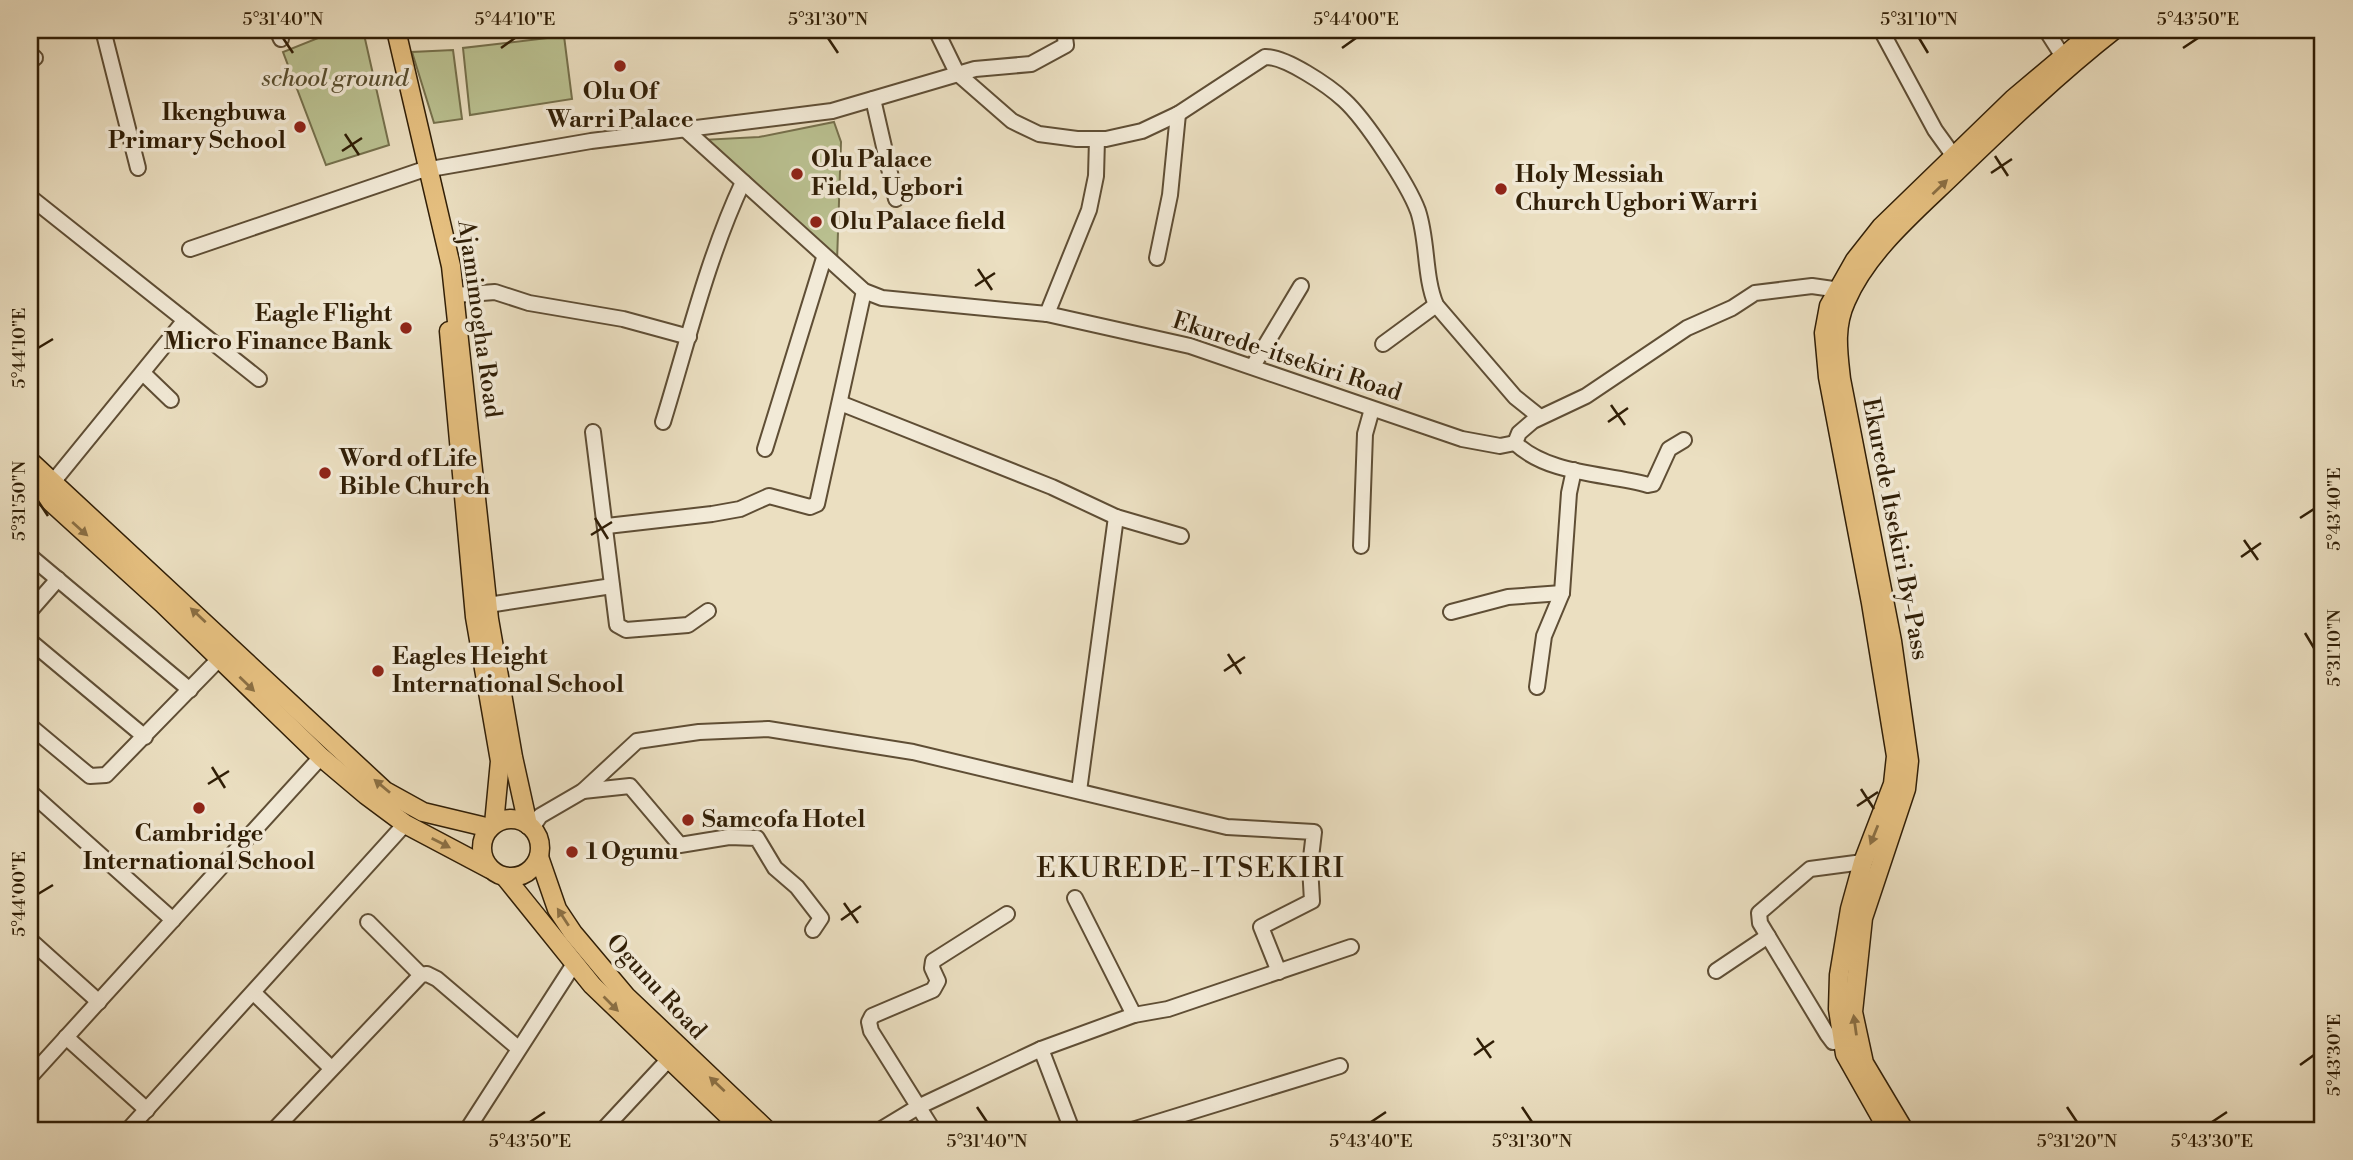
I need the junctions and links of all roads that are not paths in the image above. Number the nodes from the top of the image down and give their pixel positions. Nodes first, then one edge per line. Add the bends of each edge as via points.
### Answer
1 (103, 30) edge
2 (387, 30) edge
3 (396, 30) edge
4 (936, 30) edge
5 (1064, 30) edge
6 (1881, 30) edge
7 (2046, 30) edge
8 (2095, 30) edge
9 (2114, 30) edge
10 (2062, 55) junction
11 (957, 73) junction
12 (873, 99) junction
13 (1178, 114) junction
14 (687, 131) junction
15 (1097, 139) junction
16 (1953, 155) junction
17 (138, 168) dead end
18 (425, 171) junction
19 (743, 182) junction
20 (30, 197) edge
21 (896, 199) dead end
22 (190, 249) dead end
23 (824, 258) junction
24 (1157, 258) dead end
25 (1301, 286) dead end
26 (1844, 290) junction
27 (864, 291) junction
28 (456, 295) junction
29 (1436, 305) junction
30 (1047, 314) junction
31 (185, 320) junction
32 (689, 337) junction
33 (1384, 344) dead end
34 (1253, 366) junction
35 (144, 373) junction
36 (258, 379) dead end
37 (171, 400) dead end
38 (840, 403) junction
39 (1372, 409) junction
40 (1540, 417) junction
41 (663, 422) dead end
42 (593, 432) dead end
43 (1684, 440) dead end
44 (1515, 443) junction
45 (765, 449) dead end
46 (30, 461) edge
47 (1574, 470) junction
48 (53, 482) junction
49 (30, 483) edge
50 (1116, 517) junction
51 (607, 526) junction
52 (1181, 536) dead end
53 (1361, 546) dead end
54 (30, 556) edge
55 (58, 579) junction
56 (612, 586) junction
57 (1562, 593) junction
58 (488, 605) junction
59 (30, 611) edge
60 (708, 611) dead end
61 (1451, 612) dead end
62 (30, 641) edge
63 (220, 658) junction
64 (1537, 687) dead end
65 (190, 690) junction
66 (30, 726) edge
67 (145, 737) junction
68 (321, 757) junction
69 (1079, 790) junction
70 (583, 791) junction
71 (30, 792) edge
72 (405, 824) junction
73 (492, 826) junction
74 (530, 827) junction
75 (539, 857) junction
76 (1863, 862) junction
77 (497, 873) junction
78 (1075, 898) dead end
79 (1007, 914) dead end
80 (173, 920) junction
81 (368, 922) dead end
82 (813, 930) dead end
83 (1768, 936) junction
84 (30, 940) edge
85 (1351, 947) dead end
86 (574, 964) junction
87 (1716, 971) dead end
88 (1279, 972) junction
89 (421, 975) junction
90 (254, 993) junction
91 (99, 1003) junction
92 (1134, 1016) junction
93 (66, 1037) junction
94 (1842, 1039) junction
95 (518, 1048) junction
96 (1041, 1049) junction
97 (669, 1059) junction
98 (1340, 1066) dead end
99 (331, 1068) junction
100 (30, 1077) edge
101 (918, 1107) junction
102 (147, 1110) junction
103 (736, 1128) edge
104 (128, 1130) edge
105 (274, 1130) edge
106 (467, 1130) edge
107 (603, 1130) edge
108 (767, 1130) edge
109 (880, 1130) edge
110 (933, 1130) edge
111 (1072, 1130) edge
112 (1132, 1130) edge
113 (1888, 1130) edge
114 (1904, 1130) edge

1 - 17 street
2 - 18 main road, Ajamimogha Road
3 - 18 main road, Ajamimogha Road
4 - 11 street
5 - 11 street via 1066,45 1031,64
6 - 16 street
7 - 10 street
8 - 10 main road, Ekurede Itsekiri By-Pass
26 -> 9 main road, Ekurede Itsekiri By-Pass via 1913,213 2015,115
10 - 16 main road, Ekurede Itsekiri By-Pass
11 - 12 street
11 - 15 street via 1021,126 1039,134
12 - 14 street via 832,111
12 - 21 street
13 - 15 street via 1142,131
13 - 24 street via 1170,195
13 - 29 street via 1265,57 1289,64 1344,100 1412,197 1422,224
14 - 18 street via 592,141
14 - 19 street, Ekurede-itsekiri Road
15 - 30 street via 1089,210
16 - 26 main road, Ekurede Itsekiri By-Pass via 1881,227
18 - 22 street
18 - 28 main road, Ajamimogha Road
18 - 73 main road, Ajamimogha Road via 443,276 475,617 500,761
19 - 23 street, Ekurede-itsekiri Road
19 - 32 street via 723,226
20 - 31 street
23 - 27 street, Ekurede-itsekiri Road
23 - 45 street
25 - 34 street
26 - 40 street via 1812,286 1755,293 1687,328 1586,396
26 -> 76 main road, Ekurede Itsekiri By-Pass via 1829,306 1824,333 1828,377 1896,756 1893,784
114 -> 26 main road, Ekurede Itsekiri By-Pass via 1864,1063 1853,1012 1863,918 1906,789 1909,761 1892,641 1836,342
27 - 30 street, Ekurede-itsekiri Road via 882,298
27 - 38 street
28 - 32 street via 495,292
28 - 58 main road, Ajamimogha Road
29 - 33 street
29 - 40 street via 1515,397
30 - 34 street, Ekurede-itsekiri Road via 1190,346
31 - 35 street
31 - 36 street
32 - 41 street
34 - 39 street, Ekurede-itsekiri Road
35 - 37 street
35 - 48 street
38 - 50 street
38 - 51 street via 814,506 769,496 740,509
39 - 44 street, Ekurede-itsekiri Road via 1462,439 1500,446
39 - 53 street via 1365,434
40 - 44 street via 1526,425
42 - 51 street
43 - 47 street via 1669,449 1653,484
44 - 47 street via 1529,456
46 - 48 main road
47 - 57 street
73 -> 48 main road via 423,812 385,791
49 -> 63 main road
50 - 52 street
50 - 69 street
51 - 56 street
54 - 55 street
55 - 59 street
55 - 65 street
56 - 58 street
56 - 60 street via 621,629 688,625
57 - 61 street via 1508,597
57 - 64 street via 1544,636
58 - 74 main road, Ajamimogha Road via 510,745
62 - 67 street
63 - 65 street
63 -> 68 main road
65 - 67 street
66 - 67 street via 90,776 106,775
68 - 72 main road
68 - 80 street
69 - 70 street via 913,752 768,729 637,741
69 - 88 street via 1227,827 1314,831 1312,901 1261,927
70 - 74 street
70 - 82 street via 630,786 680,845 729,837 757,838 775,868 814,906 821,918
71 - 80 street
72 -> 77 main road
72 - 90 street
73 - 74 main road via 511,819
73 - 77 main road via 481,848
74 - 75 main road via 539,842
75 - 77 main road via 529,871 513,878
108 -> 75 main road, Ogunu Road via 626,996 582,944 557,909
76 - 83 street via 1810,869 1793,881 1759,913
76 - 94 main road, Ekurede Itsekiri By-Pass via 1839,975
77 - 86 main road, Ogunu Road
78 - 92 street
79 - 101 street via 933,961 938,981 933,990 872,1016 869,1022
80 - 91 street
81 - 89 street
83 - 87 street
83 - 94 street via 1827,1034 1833,1042
84 - 91 street
85 - 88 street
86 - 95 street
86 -> 97 main road, Ogunu Road
88 - 92 street
89 - 95 street via 437,979
89 - 99 street
90 - 99 street
90 - 102 street
91 - 93 street
92 - 96 street
93 - 100 street
93 - 102 street
94 - 113 main road, Ekurede Itsekiri By-Pass via 1860,1085
95 - 106 street
96 - 101 street
96 - 111 street
97 - 103 main road, Ogunu Road
97 - 107 street
98 - 112 street
99 - 105 street
101 - 109 street
101 - 110 street
102 - 104 street

